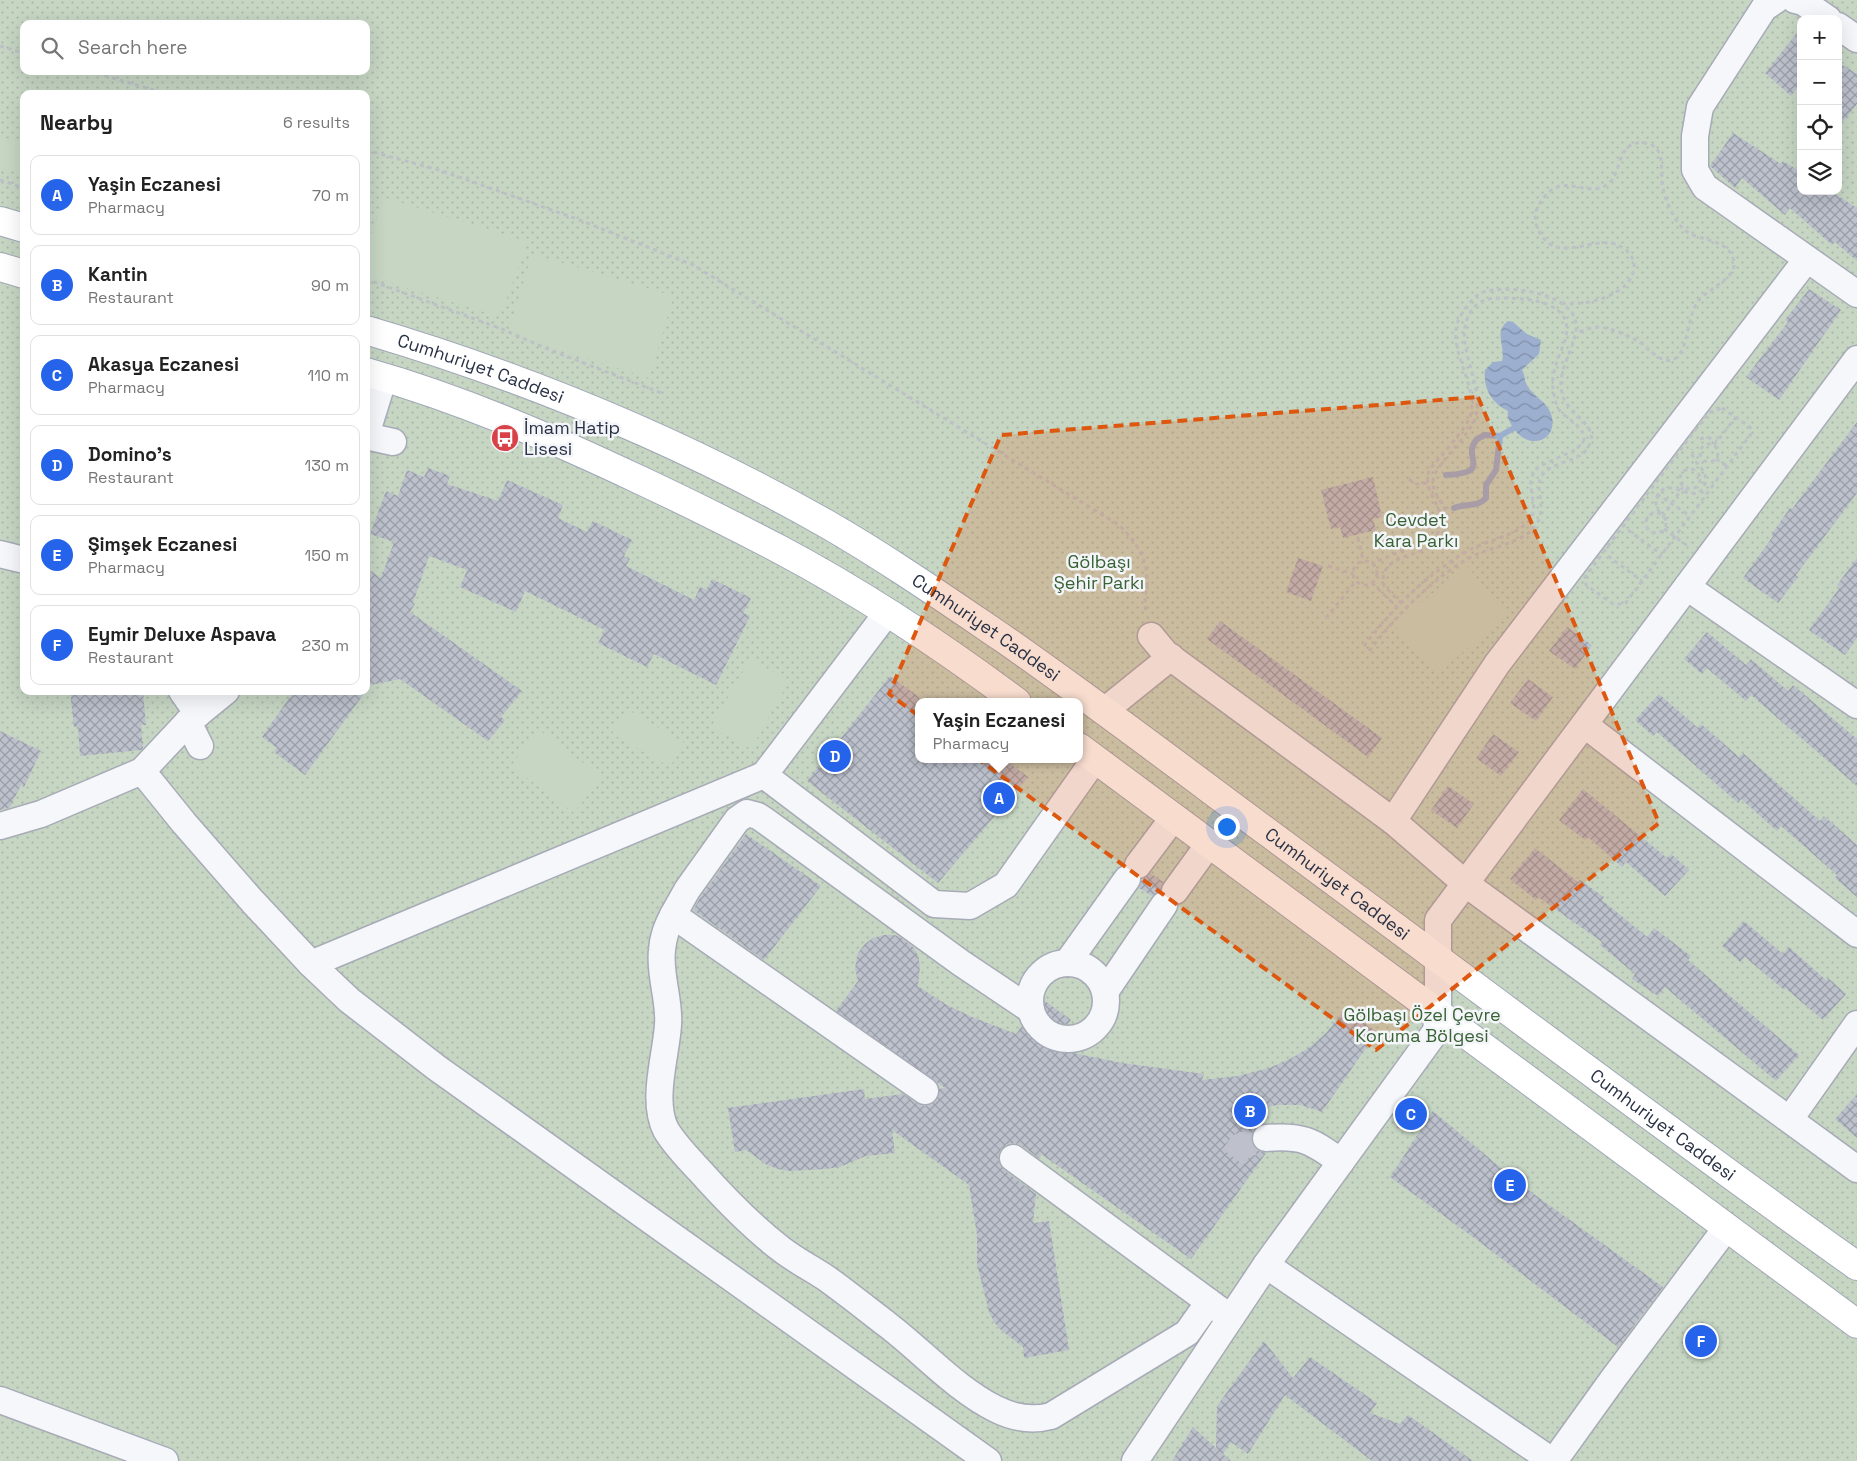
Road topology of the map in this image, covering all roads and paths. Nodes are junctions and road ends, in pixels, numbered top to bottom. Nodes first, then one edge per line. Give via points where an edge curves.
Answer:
1 (1776, 0) edge
2 (1795, 0) edge
3 (1822, 15) edge
4 (1842, 29) edge
5 (1857, 39) edge
6 (0, 46) edge
7 (20, 52) edge
8 (103, 75) edge
9 (153, 90) edge
10 (370, 151) edge
11 (0, 180) edge
12 (20, 187) edge
13 (0, 221) edge
14 (20, 227) edge
15 (1806, 259) junction
16 (0, 267) edge
17 (20, 273) edge
18 (370, 280) edge
19 (1857, 294) edge
20 (1561, 303) junction
21 (370, 331) edge
22 (1576, 334) junction
23 (1854, 369) edge
24 (375, 374) edge
25 (664, 394) dead end
26 (370, 408) edge
27 (1736, 417) junction
28 (370, 437) edge
29 (1697, 440) dead end
30 (1717, 441) junction
31 (393, 442) dead end
32 (1694, 443) dead end
33 (1714, 445) junction
34 (1716, 459) junction
35 (1702, 460) junction
36 (1699, 465) junction
37 (1728, 466) junction
38 (1696, 470) junction
39 (1409, 479) dead end
40 (1427, 483) junction
41 (1699, 485) junction
42 (1683, 487) junction
43 (1703, 488) junction
44 (1651, 489) junction
45 (1680, 491) junction
46 (1709, 492) junction
47 (1658, 494) junction
48 (1671, 504) junction
49 (1663, 516) junction
50 (1690, 516) junction
51 (1623, 526) junction
52 (1664, 529) junction
53 (1675, 537) junction
54 (1358, 538) dead end
55 (1603, 552) junction
56 (0, 554) edge
57 (1662, 555) junction
58 (20, 559) edge
59 (1363, 560) junction
60 (1373, 563) junction
61 (1328, 566) dead end
62 (1353, 574) junction
63 (1356, 581) junction
64 (1642, 581) junction
65 (1372, 583) junction
66 (1687, 588) junction
67 (1400, 602) junction
68 (1396, 606) junction
69 (887, 613) junction
70 (1326, 618) dead end
71 (1149, 629) joint
72 (1364, 646) dead end
73 (1369, 650) dead end
74 (1171, 657) junction
75 (1853, 694) edge
76 (184, 695) edge
77 (221, 695) edge
78 (1011, 698) edge
79 (1104, 711) junction
80 (193, 718) junction
81 (1585, 725) junction
82 (200, 746) dead end
83 (1087, 753) edge
84 (1081, 763) edge
85 (142, 771) junction
86 (764, 776) junction
87 (1174, 817) junction
88 (1393, 821) junction
89 (0, 826) edge
90 (1210, 844) junction
91 (1466, 884) junction
92 (673, 915) junction
93 (1857, 934) edge
94 (1437, 957) junction
95 (1067, 963) junction
96 (311, 964) junction
97 (1105, 992) junction
98 (1031, 1010) junction
99 (1438, 1013) junction
100 (1857, 1024) edge
101 (925, 1091) dead end
102 (1790, 1120) junction
103 (1266, 1138) tunnel mouth
104 (1013, 1158) dead end
105 (1341, 1162) junction
106 (1857, 1169) edge
107 (1728, 1227) junction
108 (1266, 1265) junction
109 (1857, 1266) edge
110 (1209, 1302) junction
111 (1231, 1318) junction
112 (1857, 1324) edge
113 (0, 1400) edge
114 (129, 1455) edge
115 (984, 1460) edge
116 (165, 1461) edge
117 (1135, 1461) edge
118 (1553, 1461) edge

1 - 15 street via 1764,8 1700,108 1695,136 1695,170 1705,187
2 - 3 street
4 - 5 street
6 - 7 path
8 - 9 path
10 - 71 path via 451,174 693,265 1119,525 1140,550 1146,565 1144,600
11 - 12 path
13 - 14 main road
15 - 19 street
15 - 88 street via 1497,664
16 - 17 main road
18 - 25 path
20 - 22 path via 1572,312 1577,323
20 - 22 path via 1583,303 1620,290 1630,282 1635,263 1632,256 1616,244 1605,242 1572,249 1550,245 1538,229 1536,211 1540,202 1548,193 1566,184 1592,189 1602,187 1611,181 1627,148 1634,143 1652,145 1662,160 1662,186 1666,198 1681,227 1728,248 1734,268 1695,306 1681,352 1672,360 1657,357 1637,341 1605,328 1596,327
20 - 40 path via 1548,296 1493,290 1476,296 1466,307 1458,320 1456,334 1470,398 1470,417 1430,469
21 - 79 main road, Cumhuriyet Caddesi via 528,384 672,445 750,483 827,524 960,608
22 - 73 path via 1561,373 1562,396 1567,406 1592,432 1585,451 1549,469 1539,480 1542,510 1534,528 1474,556 1429,586
23 - 66 street
24 - 26 street
24 - 69 main road via 487,412 579,452 780,549
27 - 30 path
27 - 37 path via 1750,427 1751,434
27 - 44 path via 1722,408 1708,413
28 - 31 street
29 - 30 path via 1707,437
30 - 33 path
32 - 36 path via 1692,458
33 - 34 path via 1718,453
33 - 35 path via 1707,444 1700,449
34 - 35 path via 1708,463
34 - 37 path
35 - 36 path
36 - 38 path
36 - 43 path via 1706,478
37 - 46 path
38 - 41 path via 1701,478
38 - 42 path via 1682,474
39 - 40 path via 1415,484
40 - 60 path via 1442,518 1437,533 1428,540
41 - 42 path via 1691,490
41 - 43 path
42 - 45 path
43 - 45 path via 1691,494
43 - 46 path
44 - 47 path
44 - 51 path
45 - 47 path via 1666,488
45 - 48 path
46 - 50 path
47 - 48 path
47 - 49 path via 1655,504
48 - 49 path
48 - 50 path
49 - 52 path via 1666,522
49 - 52 path via 1653,514 1645,524 1653,534
50 - 53 path
51 - 55 path
51 - 57 path
52 - 53 path
53 - 57 path
54 - 59 path
55 - 64 path
55 - 64 path via 1585,577 1586,585 1613,604 1620,605 1625,604
56 - 58 street
57 - 64 path
59 - 60 path
59 - 62 path via 1356,564
60 - 65 path via 1378,574
61 - 62 path
62 - 63 path
63 - 65 path
63 - 70 path
65 - 68 path
66 - 75 street
66 - 81 street
67 - 67 path via 1465,552 1526,524 1534,510 1531,481 1538,467 1577,449 1584,440 1583,431 1560,411 1554,395 1554,372 1566,330 1561,313 1550,305 1524,299 1494,298 1484,299 1470,313 1464,338 1477,390 1476,415 1471,428 1433,478 1434,489 1447,510 1448,520 1441,539 1393,563 1382,575 1384,586
67 - 68 path
68 - 72 path
69 - 78 main road
69 - 86 street via 846,656
71 - 74 street
74 - 79 street
74 - 88 street
76 - 80 street
77 - 80 street
79 - 94 main road, Cumhuriyet Caddesi
80 - 82 street
80 - 85 street
81 - 91 street
81 - 93 street
83 - 87 main road
84 - 86 street via 1006,885 970,906 934,904
85 - 89 street via 41,814
85 - 96 street via 253,902
86 - 96 street
87 - 90 main road
87 - 95 street
88 - 91 street
90 - 97 street
90 - 99 main road
91 - 94 street via 1438,920
91 - 102 street
92 - 98 street via 737,820 747,814 758,816
92 - 101 street
92 - 110 street via 664,932 661,952 668,1024 660,1094 666,1130 754,1227 863,1305 982,1401 1028,1419 1051,1416 1187,1333
94 - 99 street
94 - 109 main road, Cumhuriyet Caddesi
95 - 97 street via 1084,966 1091,971
95 - 98 street via 1046,970 1038,978 1030,998
96 - 115 street via 349,1000 437,1068
97 - 98 street via 1106,1006 1100,1022 1088,1033 1074,1038 1058,1037 1044,1030
99 - 105 street via 1436,1031
99 - 107 main road
100 - 102 street
102 - 106 street
103 - 105 street via 1304,1138
104 - 110 street
105 - 108 street
107 - 112 main road
107 - 118 street
108 - 111 street
108 - 118 street
110 - 111 street
111 - 117 street
113 - 114 street
114 - 116 street

